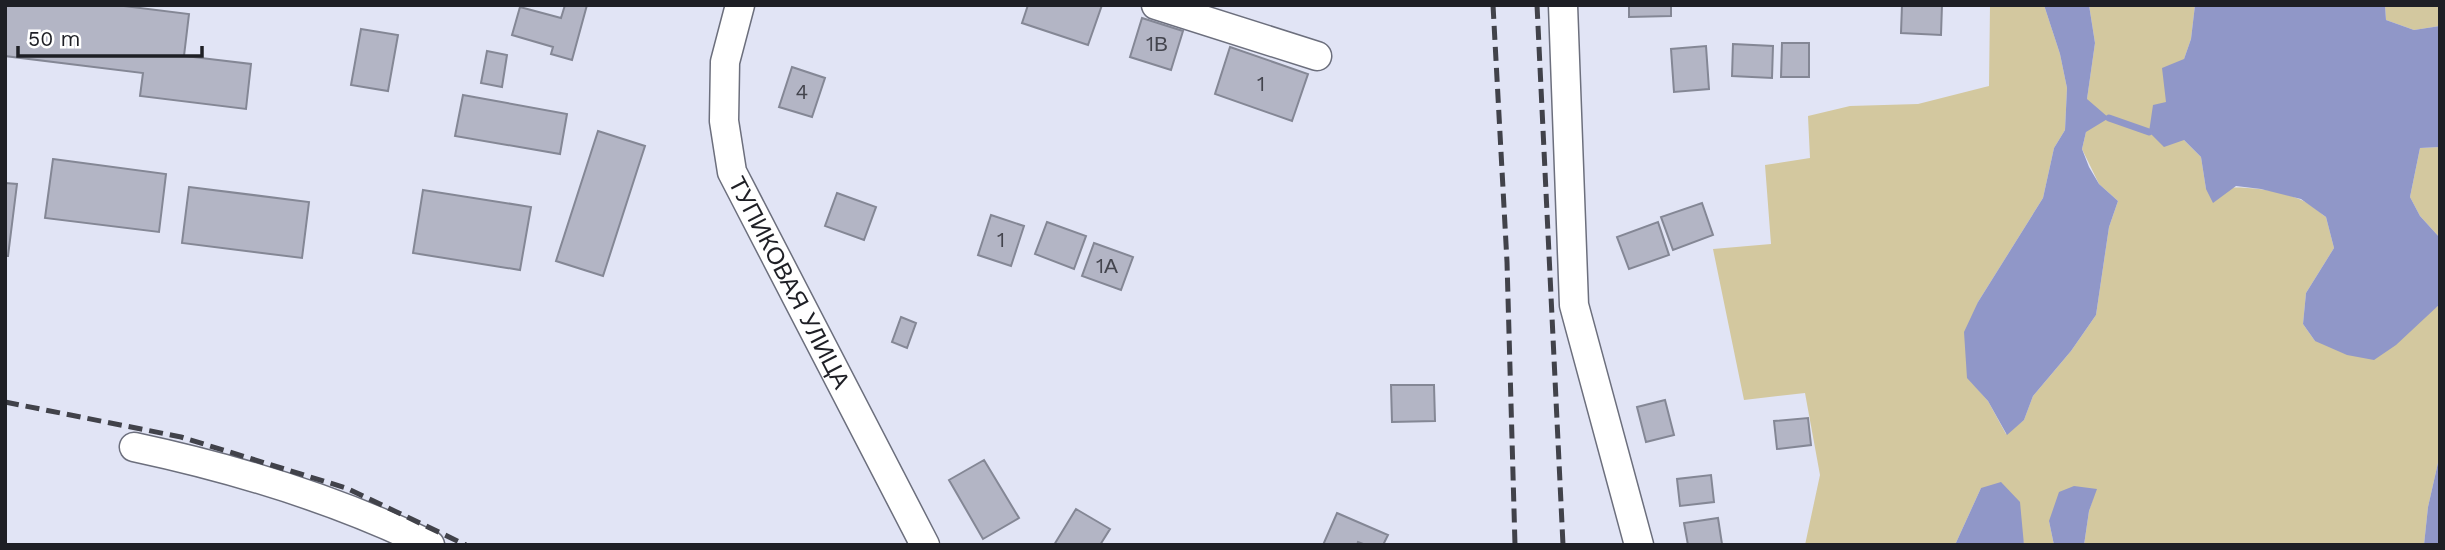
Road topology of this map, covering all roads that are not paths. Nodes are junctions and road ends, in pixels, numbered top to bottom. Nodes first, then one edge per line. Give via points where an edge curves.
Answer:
1 (740, 5) edge
2 (1156, 5) edge
3 (1563, 5) edge
4 (1317, 56) dead end
5 (134, 447) dead end
6 (430, 545) edge
7 (925, 545) edge
8 (1639, 545) edge

1 - 7 street, ТУПИКОВАЯ УЛИЦА via 725,62 724,121 732,172
2 - 4 street
3 - 8 street via 1574,304
5 - 6 street via 205,462 294,489 384,522

